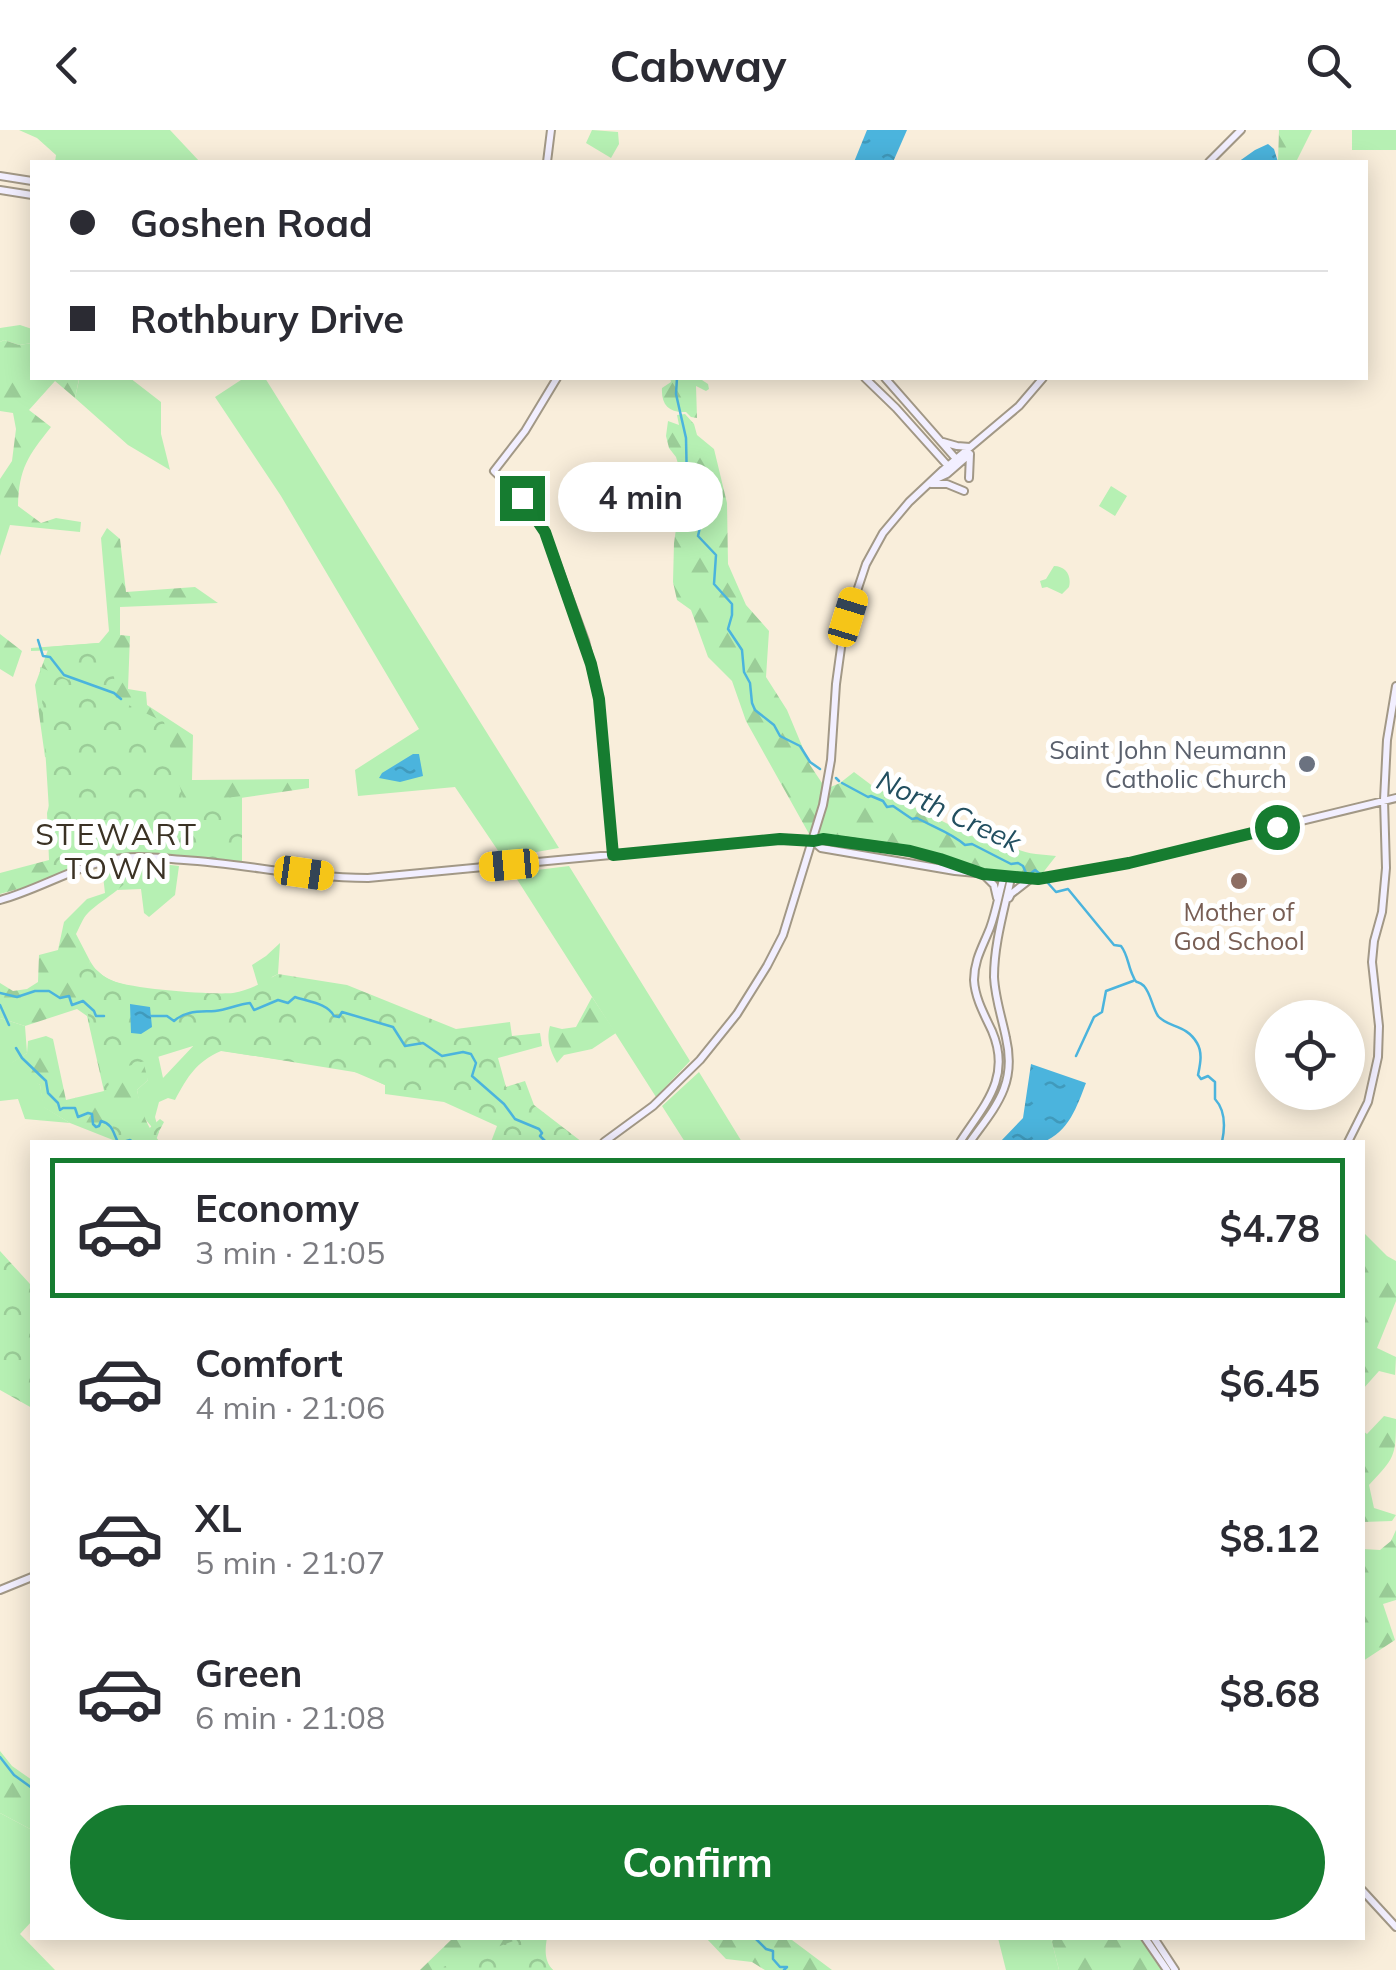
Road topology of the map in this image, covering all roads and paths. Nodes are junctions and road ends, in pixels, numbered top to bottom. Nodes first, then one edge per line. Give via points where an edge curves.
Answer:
1 (551, 130) edge
2 (1241, 130) edge
3 (547, 160) edge
4 (1211, 160) edge
5 (0, 176) edge
6 (30, 181) edge
7 (0, 190) edge
8 (30, 195) edge
9 (556, 380) edge
10 (867, 380) edge
11 (887, 380) edge
12 (1042, 380) edge
13 (942, 442) junction
14 (932, 449) junction
15 (971, 450) junction
16 (957, 460) junction
17 (948, 466) junction
18 (970, 478) dead end
19 (932, 481) junction
20 (964, 491) dead end
21 (1396, 686) edge
22 (1396, 798) edge
23 (1384, 800) junction
24 (814, 841) junction
25 (613, 855) junction
26 (980, 874) junction
27 (1008, 877) junction
28 (1032, 879) junction
29 (997, 899) junction
30 (0, 900) edge
31 (1006, 903) junction
32 (607, 1140) edge
33 (961, 1140) edge
34 (972, 1140) edge
35 (1349, 1140) edge
36 (30, 1579) edge
37 (0, 1590) edge
38 (1365, 1893) edge
39 (1396, 1927) edge
40 (1147, 1940) edge
41 (1155, 1940) edge
42 (1171, 1970) edge

1 - 3 street
2 - 4 street
5 - 6 street
7 - 8 street
9 - 25 street via 494,471 545,532 588,654 599,699
10 - 14 street
11 - 13 street
12 - 15 street
13 - 15 street
13 - 16 street
14 - 17 street
14 - 19 street
15 - 16 street
15 - 18 street
15 - 19 street
16 - 17 street
17 - 19 street
19 - 20 street
19 - 24 street via 883,533 856,590 838,664 831,760
21 - 23 street
22 - 23 street
23 - 28 street via 1129,863
23 - 35 street via 1386,868 1372,962 1378,1057 1368,1102
24 - 25 street
24 - 26 street via 910,851
24 - 32 street via 783,935 736,1014 680,1081
25 - 30 street via 368,878 129,857
26 - 27 street
26 - 29 street via 994,885
27 - 28 street
27 - 29 street
27 - 31 street
28 - 31 street
29 - 33 street via 974,979 997,1045 998,1080
31 - 34 street via 994,977 1008,1073 996,1108
36 - 37 street
38 - 39 street
40 - 42 street
41 - 42 street

